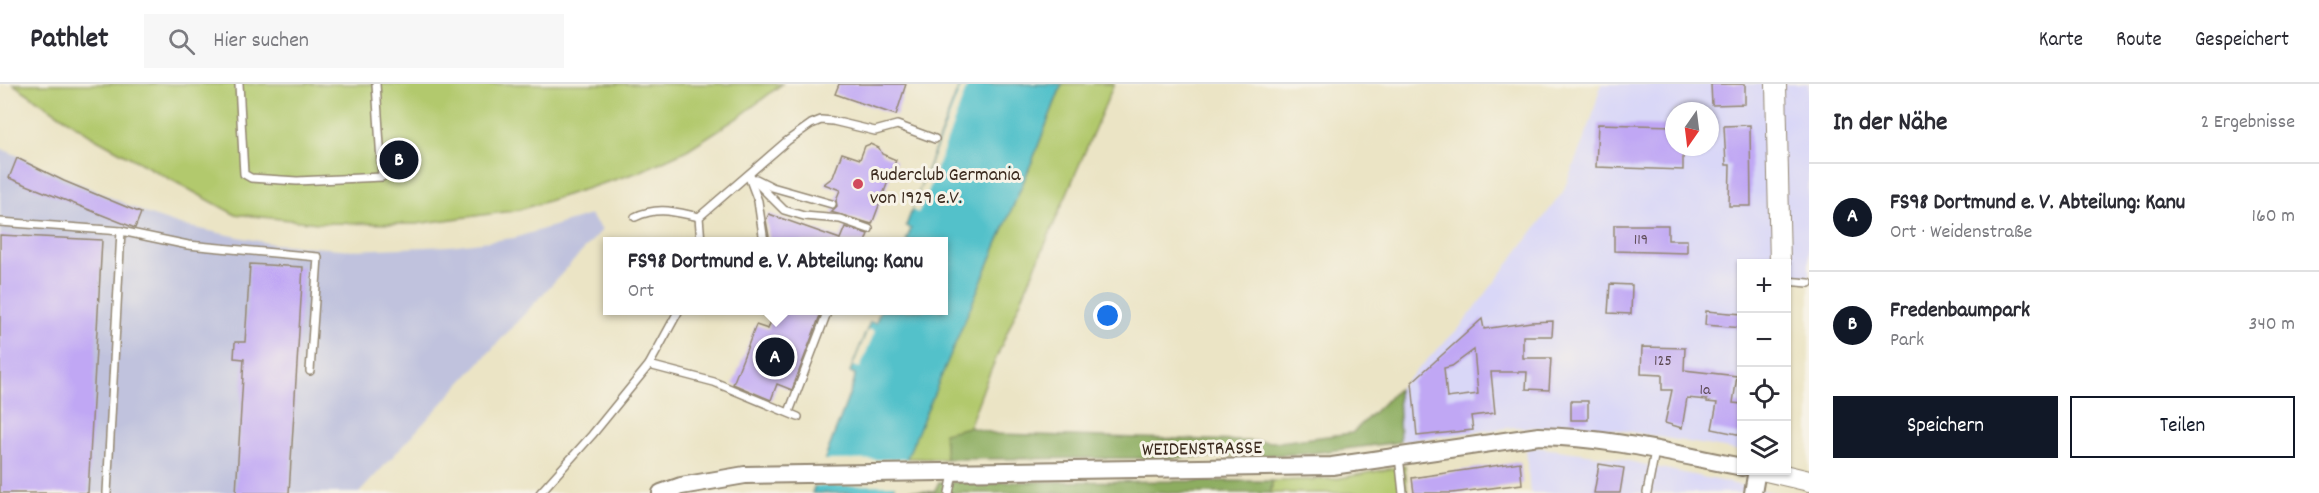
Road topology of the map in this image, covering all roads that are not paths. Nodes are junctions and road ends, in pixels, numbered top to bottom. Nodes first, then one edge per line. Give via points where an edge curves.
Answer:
1 (239, 84) edge
2 (376, 84) edge
3 (1776, 84) edge
4 (935, 139) dead end
5 (748, 175) junction
6 (832, 204) dead end
7 (635, 217) dead end
8 (699, 217) junction
9 (0, 222) edge
10 (869, 229) dead end
11 (121, 231) junction
12 (701, 237) edge
13 (763, 237) edge
14 (1780, 259) edge
15 (1791, 281) edge
16 (1809, 283) edge
17 (676, 315) edge
18 (826, 315) edge
19 (649, 365) junction
20 (310, 370) dead end
21 (789, 412) junction
22 (798, 417) dead end
23 (1656, 450) junction
24 (1398, 456) junction
25 (1737, 466) edge
26 (945, 471) junction
27 (1758, 475) edge
28 (1779, 475) edge
29 (1809, 481) edge
30 (106, 493) edge
31 (540, 493) edge
32 (661, 493) edge
33 (949, 493) edge
34 (1403, 493) edge
35 (1647, 493) edge
36 (1753, 493) edge

1 - 2 lane via 244,174 251,178 297,181 382,177
3 - 14 main road
4 - 5 lane via 897,125 875,131 822,120 786,141
5 - 6 lane via 772,187
5 - 8 lane
5 - 10 lane via 784,210 840,219
5 - 13 lane via 758,201
7 - 8 lane via 650,210 664,210
8 - 12 lane
9 - 11 lane
11 - 20 lane via 188,245 318,257
11 - 30 lane
15 - 16 lane
17 - 19 lane
18 - 21 lane
19 - 21 lane via 714,382
19 - 31 lane
21 - 22 lane
23 - 24 street, WEIDENSTRASSE via 1539,436
23 - 25 street, WEIDENSTRASSE
23 - 35 lane
24 - 26 street, WEIDENSTRASSE via 1332,466
24 - 34 lane
26 - 32 street, WEIDENSTRASSE via 745,475
26 - 33 lane
27 - 36 street
28 - 29 main road

